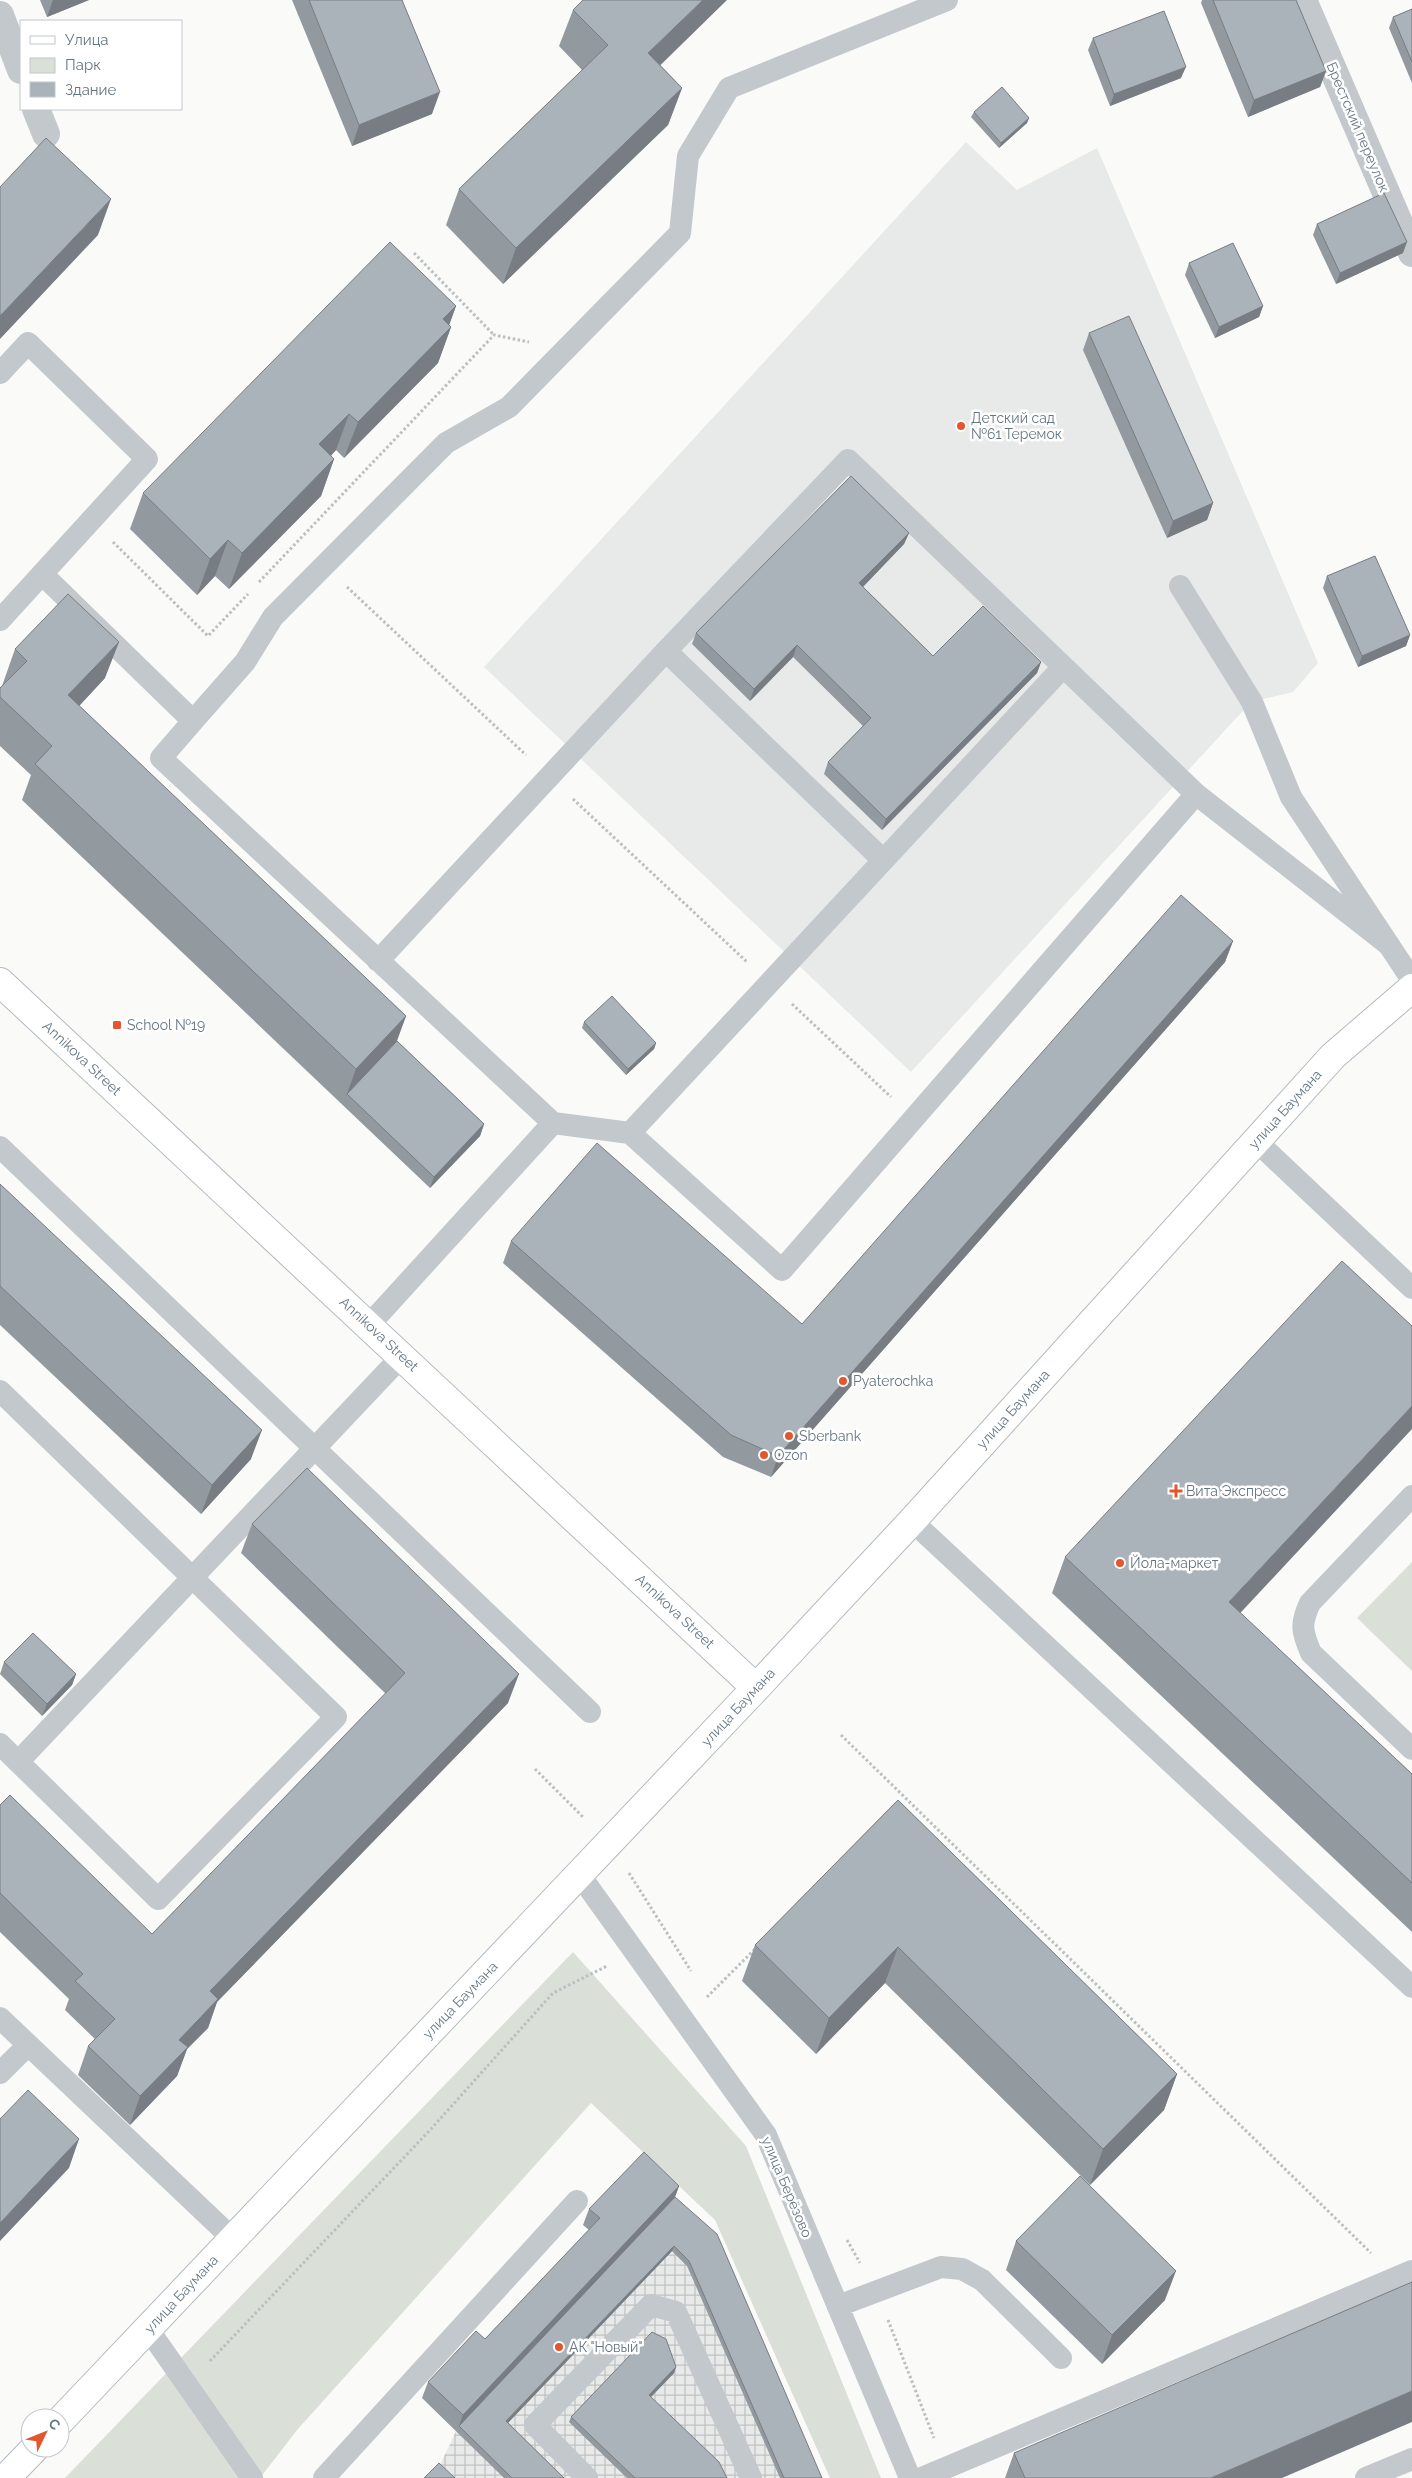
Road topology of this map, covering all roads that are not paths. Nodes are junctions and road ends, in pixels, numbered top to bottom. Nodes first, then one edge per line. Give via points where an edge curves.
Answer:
1 (947, 0) edge
2 (1303, 0) edge
3 (0, 15) edge
4 (20, 67) edge
5 (36, 110) edge
6 (46, 134) dead end
7 (1412, 253) edge
8 (0, 373) edge
9 (42, 574) junction
10 (1180, 586) dead end
11 (0, 620) edge
12 (666, 651) junction
13 (1063, 667) junction
14 (193, 721) junction
15 (1196, 794) junction
16 (883, 860) junction
17 (1389, 945) junction
18 (378, 961) junction
19 (1412, 980) edge
20 (0, 982) edge
21 (1412, 988) edge
22 (553, 1123) junction
23 (630, 1133) junction
24 (1256, 1141) junction
25 (0, 1147) edge
26 (1412, 1288) edge
27 (369, 1325) junction
28 (402, 1356) junction
29 (0, 1391) edge
30 (315, 1449) junction
31 (1412, 1496) edge
32 (912, 1521) junction
33 (192, 1578) junction
34 (756, 1688) junction
35 (590, 1712) dead end
36 (1412, 1749) edge
37 (7, 1756) edge
38 (579, 1874) junction
39 (1412, 1987) edge
40 (0, 2018) edge
41 (28, 2045) junction
42 (0, 2073) edge
43 (577, 2201) dead end
44 (233, 2240) junction
45 (1404, 2275) edge
46 (838, 2306) junction
47 (148, 2329) junction
48 (1061, 2358) dead end
49 (70, 2411) edge
50 (25, 2458) edge
51 (1412, 2459) edge
52 (6, 2478) edge
53 (252, 2478) edge
54 (324, 2478) edge
55 (587, 2478) edge
56 (751, 2478) edge
57 (910, 2478) edge
58 (922, 2478) edge
59 (1366, 2478) edge

1 - 14 lane via 730,88 688,156 680,233 509,407 446,443 273,618 244,662
2 - 7 street, Брестский переулок
3 - 4 street
5 - 6 street
8 - 9 lane via 28,343 147,459
9 - 11 lane
9 - 14 lane
10 - 17 lane via 1252,702 1291,797
12 - 13 lane via 848,460
12 - 16 lane
12 - 18 lane
13 - 15 lane
13 - 16 lane
14 - 18 lane via 161,758
15 - 17 lane
15 - 23 lane via 782,1270
16 - 23 lane
17 - 19 lane
18 - 22 lane
20 - 27 street, Annikova Street
21 - 24 street, улица Баумана via 1334,1056
22 - 23 lane
22 - 27 lane
24 - 26 lane
24 - 32 street, улица Баумана
25 - 30 lane
27 - 28 street, Annikova Street
28 - 30 lane
28 - 34 street, Annikova Street
29 - 33 lane
30 - 33 lane
30 - 35 lane
31 - 36 lane via 1310,1603 1302,1619 1311,1653
32 - 34 street, улица Баумана
32 - 39 lane
33 - 37 lane
33 - 37 lane via 336,1717 158,1899
34 - 38 street, улица Баумана
38 - 44 street, улица Баумана
38 - 46 lane, улица Берёзово via 766,2135
40 - 41 lane
41 - 42 lane
41 - 44 lane
43 - 54 lane
44 - 47 street, улица Баумана
45 - 58 lane
46 - 48 lane via 941,2267 962,2270 982,2280
46 - 57 lane, улица Берёзово
47 - 49 street, улица Баумана
47 - 53 lane
50 - 52 street
51 - 59 lane
55 - 56 lane via 535,2425 652,2305 676,2312

